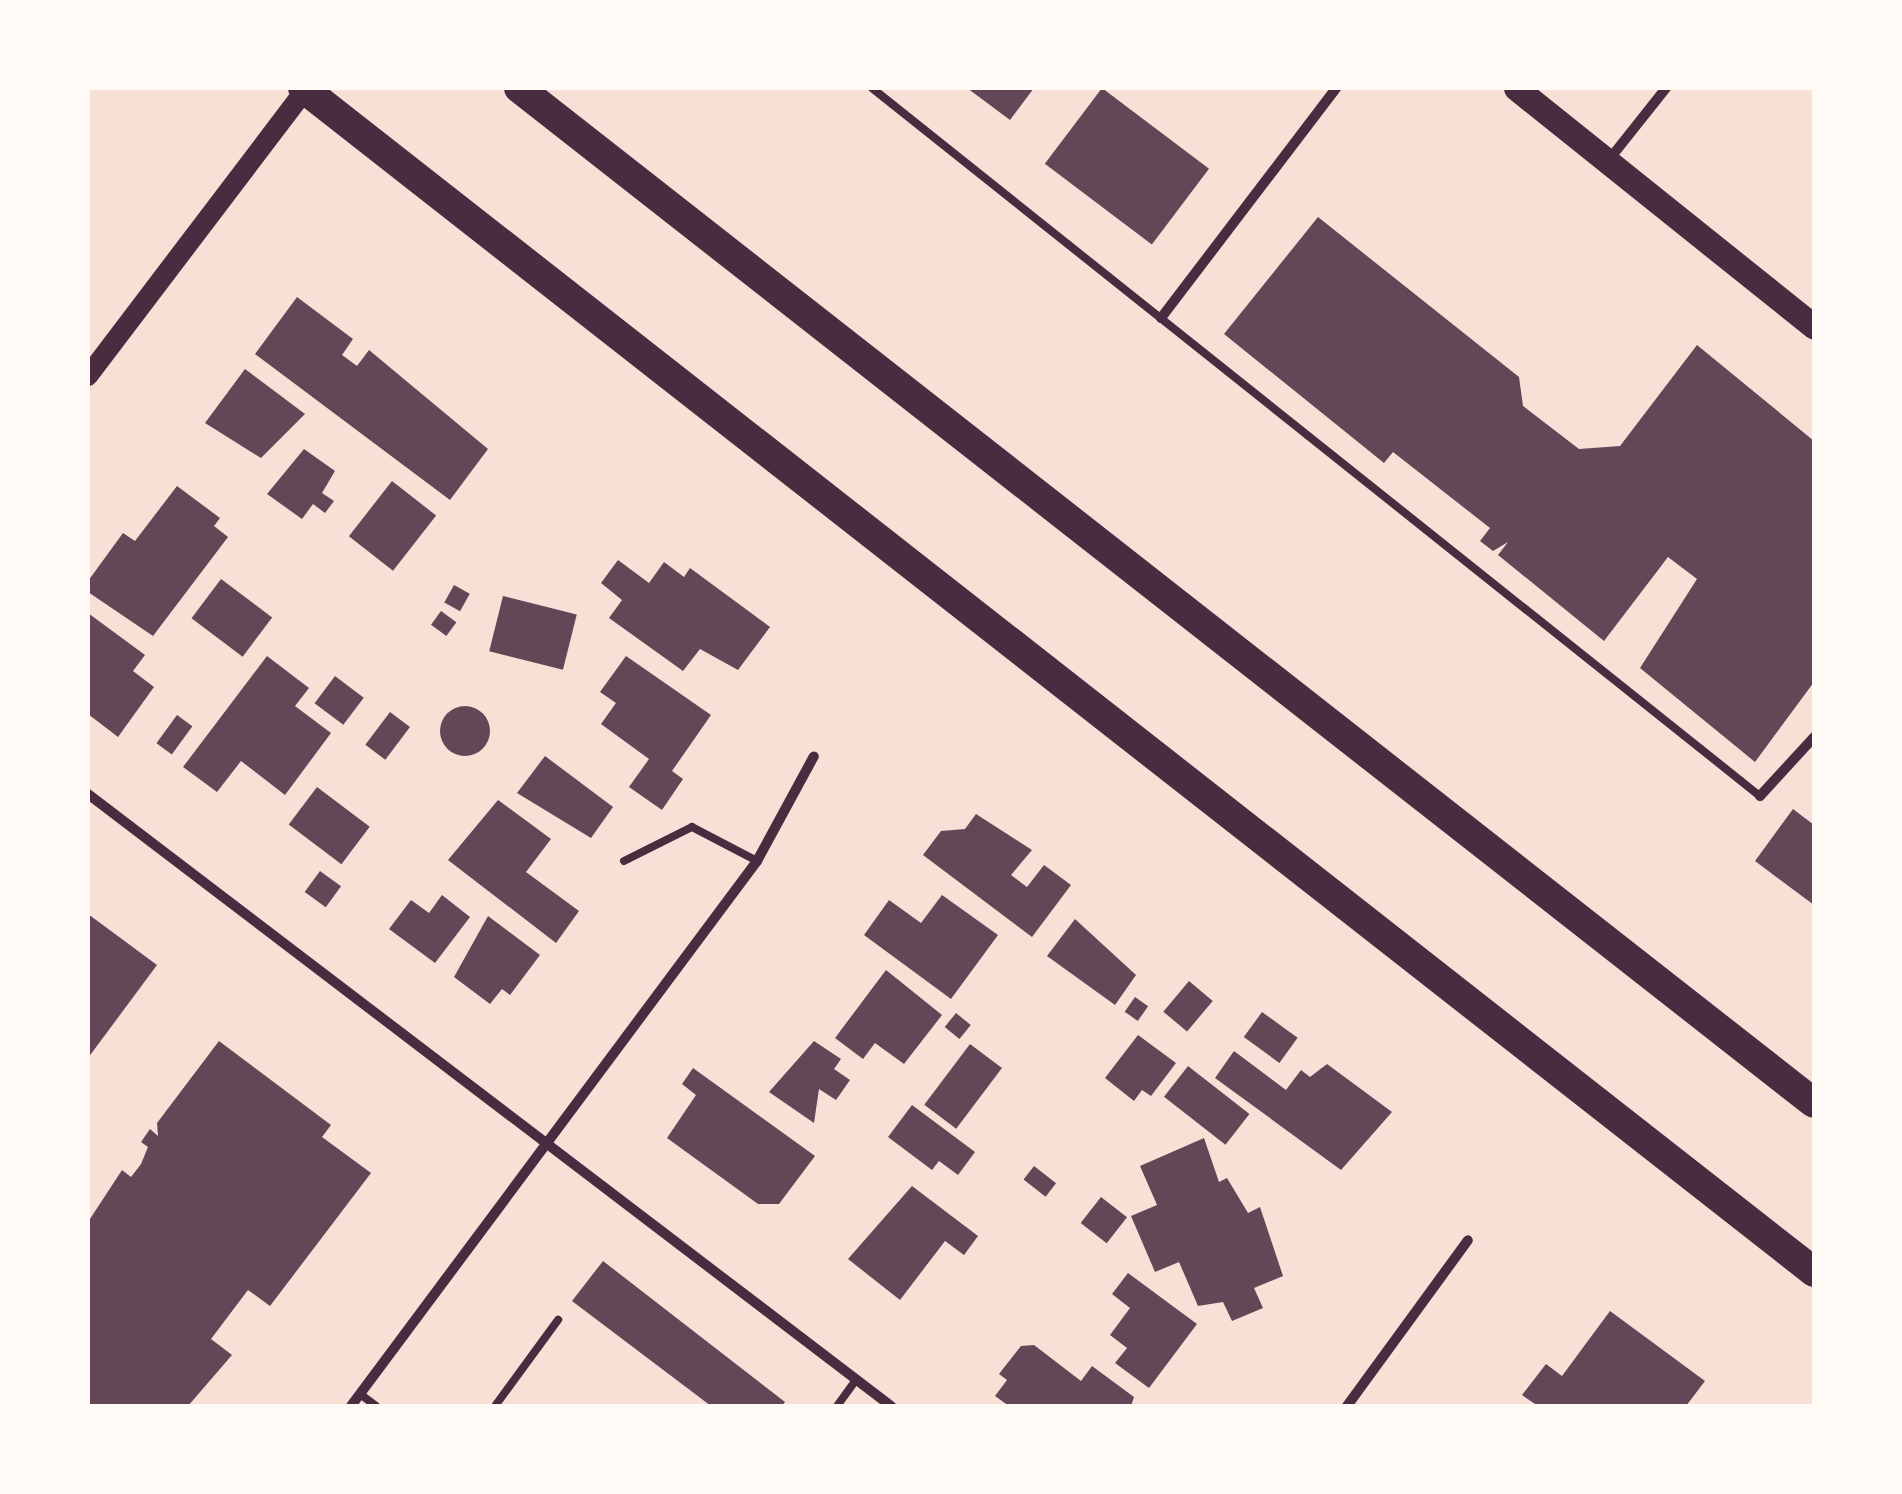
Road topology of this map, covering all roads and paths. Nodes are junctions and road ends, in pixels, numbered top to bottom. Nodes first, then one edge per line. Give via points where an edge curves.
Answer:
1 (305, 88) edge
2 (519, 88) edge
3 (872, 88) edge
4 (1336, 88) edge
5 (1516, 88) edge
6 (1666, 88) edge
7 (1607, 162) junction
8 (1161, 318) junction
9 (1814, 327) edge
10 (88, 376) edge
11 (1814, 737) edge
12 (814, 756) dead end
13 (88, 794) edge
14 (1760, 796) joint
15 (624, 861) dead end
16 (756, 861) junction
17 (1814, 1103) edge
18 (545, 1141) junction
19 (1468, 1240) dead end
20 (1814, 1272) edge
21 (558, 1320) dead end
22 (856, 1380) junction
23 (360, 1394) junction
24 (351, 1406) edge
25 (376, 1406) edge
26 (495, 1406) edge
27 (837, 1406) edge
28 (891, 1406) edge
29 (1346, 1406) edge

1 - 10 main road
1 - 20 highway
2 - 17 highway
3 - 8 lane
4 - 8 street
5 - 7 main road
6 - 7 street
7 - 9 main road
8 - 14 lane
11 - 14 street
12 - 16 street
13 - 18 street
15 - 16 lane via 692,827
16 - 18 street
18 - 22 street
18 - 23 street
19 - 29 street
21 - 26 lane
22 - 27 lane
22 - 28 street
23 - 24 street
23 - 25 lane

